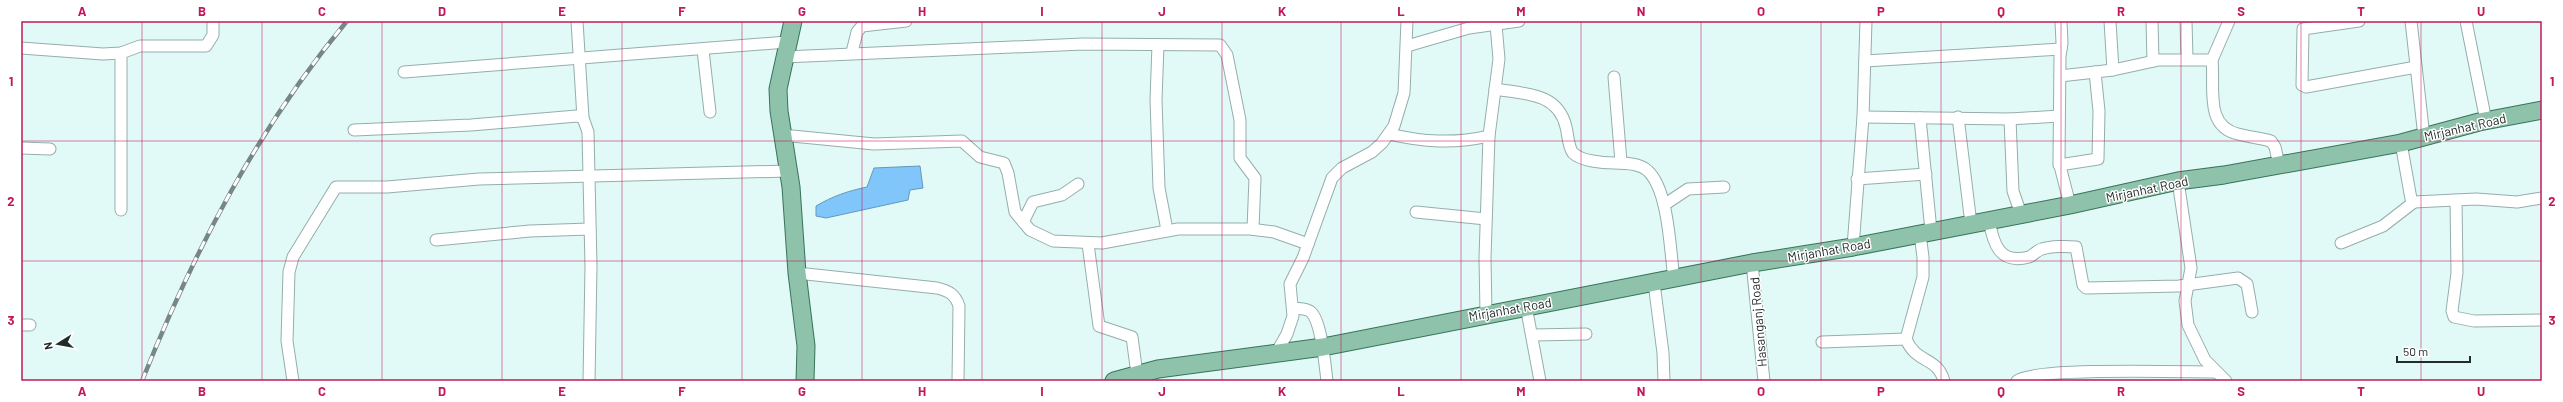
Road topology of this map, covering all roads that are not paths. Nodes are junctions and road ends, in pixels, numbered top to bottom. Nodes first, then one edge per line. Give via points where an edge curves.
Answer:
1 (213, 21) edge
2 (578, 21) edge
3 (793, 21) edge
4 (906, 21) edge
5 (1407, 21) edge
6 (1518, 21) edge
7 (1866, 21) edge
8 (2060, 21) edge
9 (2110, 21) edge
10 (2152, 21) edge
11 (2186, 21) edge
12 (2229, 21) edge
13 (2360, 21) edge
14 (2411, 21) edge
15 (2466, 21) edge
16 (1496, 25) junction
17 (1158, 44) junction
18 (1407, 46) junction
19 (21, 48) edge
20 (785, 49) junction
21 (2061, 49) junction
22 (703, 50) junction
23 (852, 52) junction
24 (121, 53) junction
25 (581, 58) junction
26 (2186, 59) junction
27 (2212, 60) junction
28 (1864, 61) junction
29 (2153, 61) junction
30 (2416, 67) junction
31 (2113, 70) junction
32 (404, 72) dead end
33 (2095, 72) junction
34 (2060, 76) junction
35 (1614, 77) dead end
36 (1495, 89) junction
37 (2542, 110) edge
38 (710, 112) dead end
39 (2059, 116) junction
40 (1863, 117) junction
41 (1958, 117) junction
42 (583, 118) junction
43 (1920, 118) junction
44 (2010, 119) junction
45 (2486, 121) junction
46 (354, 130) dead end
47 (1389, 134) junction
48 (782, 135) junction
49 (1488, 136) junction
50 (2424, 137) junction
51 (2401, 143) junction
52 (21, 148) edge
53 (50, 149) dead end
54 (1621, 162) junction
55 (2059, 165) junction
56 (2279, 165) junction
57 (788, 171) junction
58 (1926, 174) junction
59 (588, 175) junction
60 (1857, 179) junction
61 (2178, 181) junction
62 (1078, 184) dead end
63 (1724, 187) dead end
64 (2542, 198) edge
65 (2456, 200) junction
66 (2414, 202) junction
67 (1664, 205) junction
68 (2070, 205) junction
69 (121, 210) dead end
70 (1416, 212) dead end
71 (2021, 214) junction
72 (1486, 219) junction
73 (1989, 220) junction
74 (1023, 222) junction
75 (1971, 224) junction
76 (1254, 229) junction
77 (590, 230) junction
78 (1167, 230) junction
79 (1925, 232) junction
80 (436, 240) dead end
81 (2341, 243) dead end
82 (1088, 244) junction
83 (1308, 244) junction
84 (1853, 247) junction
85 (1752, 263) junction
86 (797, 273) junction
87 (1674, 279) junction
88 (1654, 283) junction
89 (2188, 285) junction
90 (1526, 306) junction
91 (1293, 308) junction
92 (2252, 312) dead end
93 (1486, 314) junction
94 (2542, 320) edge
95 (1586, 334) dead end
96 (1533, 335) junction
97 (1906, 339) junction
98 (1822, 342) dead end
99 (1323, 347) junction
100 (1275, 355) junction
101 (2215, 372) junction
102 (1137, 374) junction
103 (1159, 375) edge
104 (293, 381) edge
105 (589, 381) edge
106 (805, 381) edge
107 (958, 381) edge
108 (1114, 381) edge
109 (1327, 381) edge
110 (1540, 381) edge
111 (1664, 381) edge
112 (1764, 381) edge
113 (1944, 381) edge
114 (2016, 381) edge
115 (2226, 381) edge

1 - 24 street via 213,35 206,46 140,46
2 - 25 street
3 - 20 main road
4 - 23 street via 862,26 857,32
5 - 18 street
6 - 16 street
7 - 28 street
8 - 21 street
9 - 31 street
10 - 29 street
11 - 26 street
12 - 27 street
13 - 30 street via 2303,29 2303,87
14 - 30 street
15 - 45 street
16 - 18 street via 1469,28
16 - 36 street via 1499,59
17 - 23 street
17 - 76 street via 1220,45 1227,55 1241,131 1240,158 1255,178
17 - 78 street via 1156,100 1159,188
18 - 47 street via 1404,93
19 - 24 street
20 - 22 street
20 - 23 street
20 - 48 main road via 778,89
21 - 28 street
21 - 34 street
22 - 25 street
22 - 38 street
24 - 69 street
25 - 32 street
25 - 42 street
26 - 27 street
26 - 29 street
27 - 56 street via 2214,111 2219,124 2236,134 2271,141
28 - 40 street
29 - 31 street
30 - 50 street
31 - 33 street
33 - 34 street
33 - 55 street via 2099,111 2098,159
34 - 39 street
35 - 54 street
36 - 49 street
36 - 54 street via 1539,96 1555,104 1562,113 1572,152 1593,160
37 - 45 main road, Mirjanhat Road
39 - 44 street
39 - 55 street
40 - 43 street
40 - 60 street
41 - 43 street
41 - 44 street
41 - 75 street
42 - 46 street via 577,116 471,125
42 - 59 street via 588,132
43 - 58 street
44 - 71 street via 2013,191
45 - 50 main road, Mirjanhat Road
47 - 49 street via 1443,142
47 - 83 street via 1372,152 1342,168 1332,178
48 - 57 main road
48 - 74 street via 874,144 962,141 980,157 1001,162 1006,166 1015,212
49 - 72 street
50 - 51 main road, Mirjanhat Road
51 - 56 main road, Mirjanhat Road
51 - 66 street via 2411,200
52 - 53 street
54 - 67 street via 1648,170
55 - 68 street
56 - 61 main road, Mirjanhat Road
57 - 59 street
57 - 86 main road
58 - 60 street
58 - 79 street
59 - 77 street
59 - 104 street via 336,187 293,257 289,272 287,341
60 - 84 street
61 - 68 main road, Mirjanhat Road
61 - 89 street via 2190,262
62 - 74 street via 1062,195 1033,202
63 - 67 street via 1688,189
64 - 65 street via 2517,202
65 - 66 street
65 - 94 street via 2457,273 2452,311 2454,317 2474,321
66 - 81 street via 2383,226
67 - 87 street
68 - 71 main road, Mirjanhat Road
70 - 72 street
71 - 73 main road, Mirjanhat Road
72 - 93 street
73 - 75 main road, Mirjanhat Road
73 - 89 street via 1995,245 2002,253 2013,259 2031,256 2043,248 2076,247 2083,285 2086,288
74 - 82 street via 1038,235 1053,241
75 - 79 main road, Mirjanhat Road
76 - 78 street
76 - 83 street via 1274,232
77 - 80 street via 530,231
77 - 105 street
78 - 82 street via 1141,237
79 - 84 main road, Mirjanhat Road
79 - 97 street via 1923,278
82 - 102 street via 1100,326 1132,337
83 - 91 street via 1290,284
84 - 85 main road, Mirjanhat Road
85 - 87 main road, Mirjanhat Road
85 - 112 street, Hasanganj Road
86 - 106 main road via 806,346
86 - 107 street via 948,291 956,297 959,306
87 - 88 main road, Mirjanhat Road
88 - 90 main road, Mirjanhat Road
88 - 111 street via 1664,353
89 - 92 street via 2233,277 2244,280
89 - 101 street via 2185,301 2188,325 2200,353
90 - 93 main road, Mirjanhat Road
90 - 96 street
91 - 99 street via 1306,309 1313,314
91 - 100 street via 1289,328
93 - 99 main road, Mirjanhat Road
95 - 96 street
96 - 110 street
97 - 98 street
97 - 113 street via 1912,352 1938,368
99 - 100 main road, Mirjanhat Road
99 - 109 street
100 - 103 main road, Mirjanhat Road
101 - 114 street via 2065,372 2025,377
101 - 115 street
102 - 103 main road, Mirjanhat Road
102 - 108 main road, Mirjanhat Road

